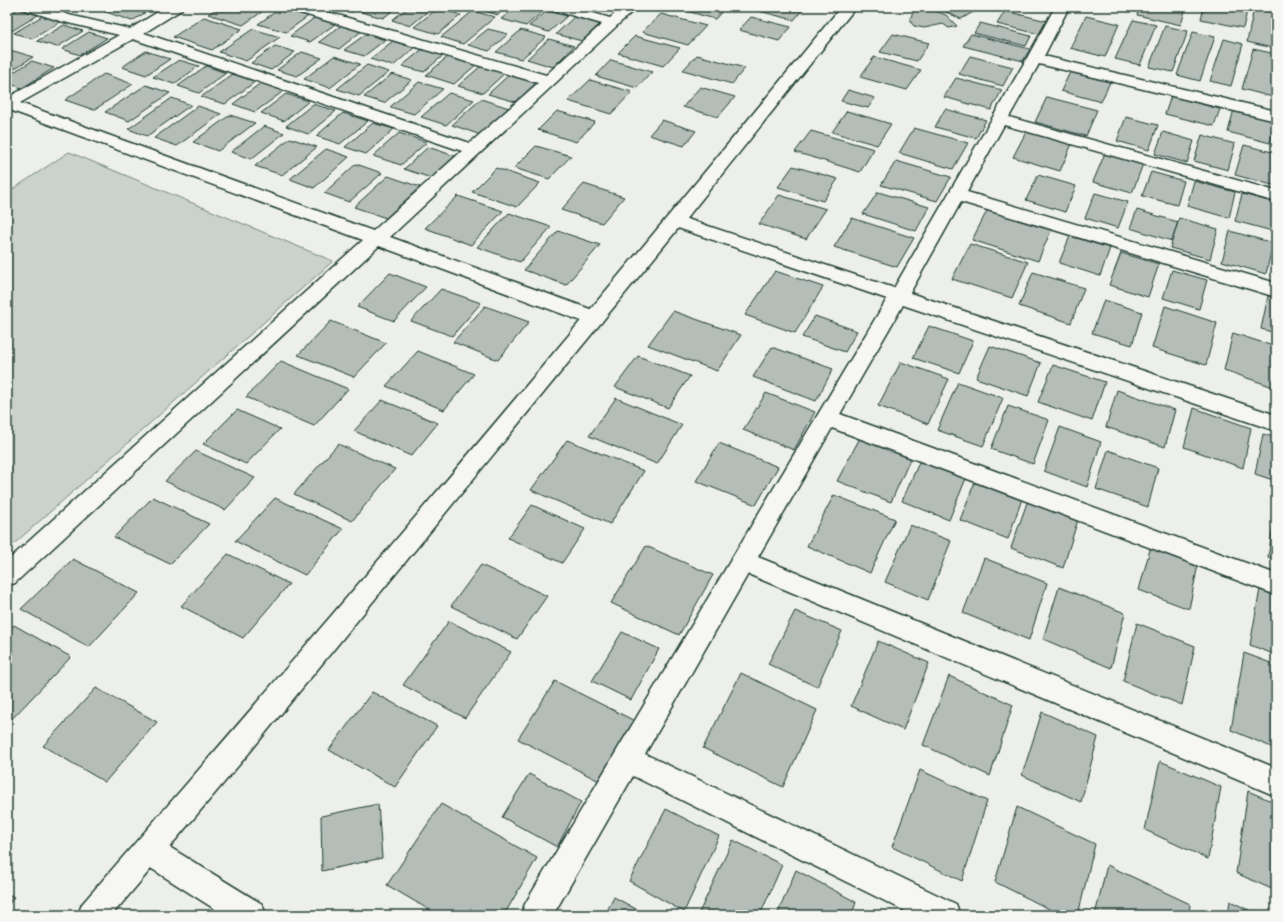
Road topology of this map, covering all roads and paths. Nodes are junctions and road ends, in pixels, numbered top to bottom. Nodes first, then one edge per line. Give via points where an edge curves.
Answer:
1 (31, 7) edge
2 (86, 7) edge
3 (176, 7) edge
4 (295, 7) edge
5 (558, 7) edge
6 (630, 7) edge
7 (850, 7) edge
8 (1062, 7) edge
9 (64, 18) junction
10 (613, 23) junction
11 (132, 34) junction
12 (1035, 58) junction
13 (549, 81) junction
14 (7, 104) edge
15 (1276, 116) edge
16 (1000, 119) junction
17 (474, 150) junction
18 (956, 195) junction
19 (1276, 197) edge
20 (676, 221) junction
21 (377, 238) junction
22 (1276, 290) edge
23 (898, 297) junction
24 (594, 318) junction
25 (827, 418) junction
26 (1276, 423) edge
27 (743, 561) junction
28 (7, 576) edge
29 (1276, 585) edge
30 (628, 758) junction
31 (1276, 782) edge
32 (148, 850) junction
33 (93, 915) edge
34 (251, 915) edge
35 (536, 915) edge
36 (945, 915) edge

1 - 9 street
2 - 9 street
3 - 11 street
4 - 13 street
5 - 10 street
6 - 10 street
7 - 20 street
8 - 12 street
9 - 11 street
10 - 13 street
11 - 14 street
11 - 17 street
12 - 15 street
12 - 16 street
13 - 17 street
14 - 21 street
16 - 18 street
16 - 19 street
17 - 21 street
18 - 22 street
18 - 23 street
20 - 23 street
20 - 24 street
21 - 24 street
21 - 28 street
23 - 25 street
23 - 26 street
24 - 32 street via 245,738
25 - 27 street
25 - 29 street
27 - 30 street
27 - 31 street
30 - 35 street
30 - 36 street
32 - 33 street
32 - 34 street

